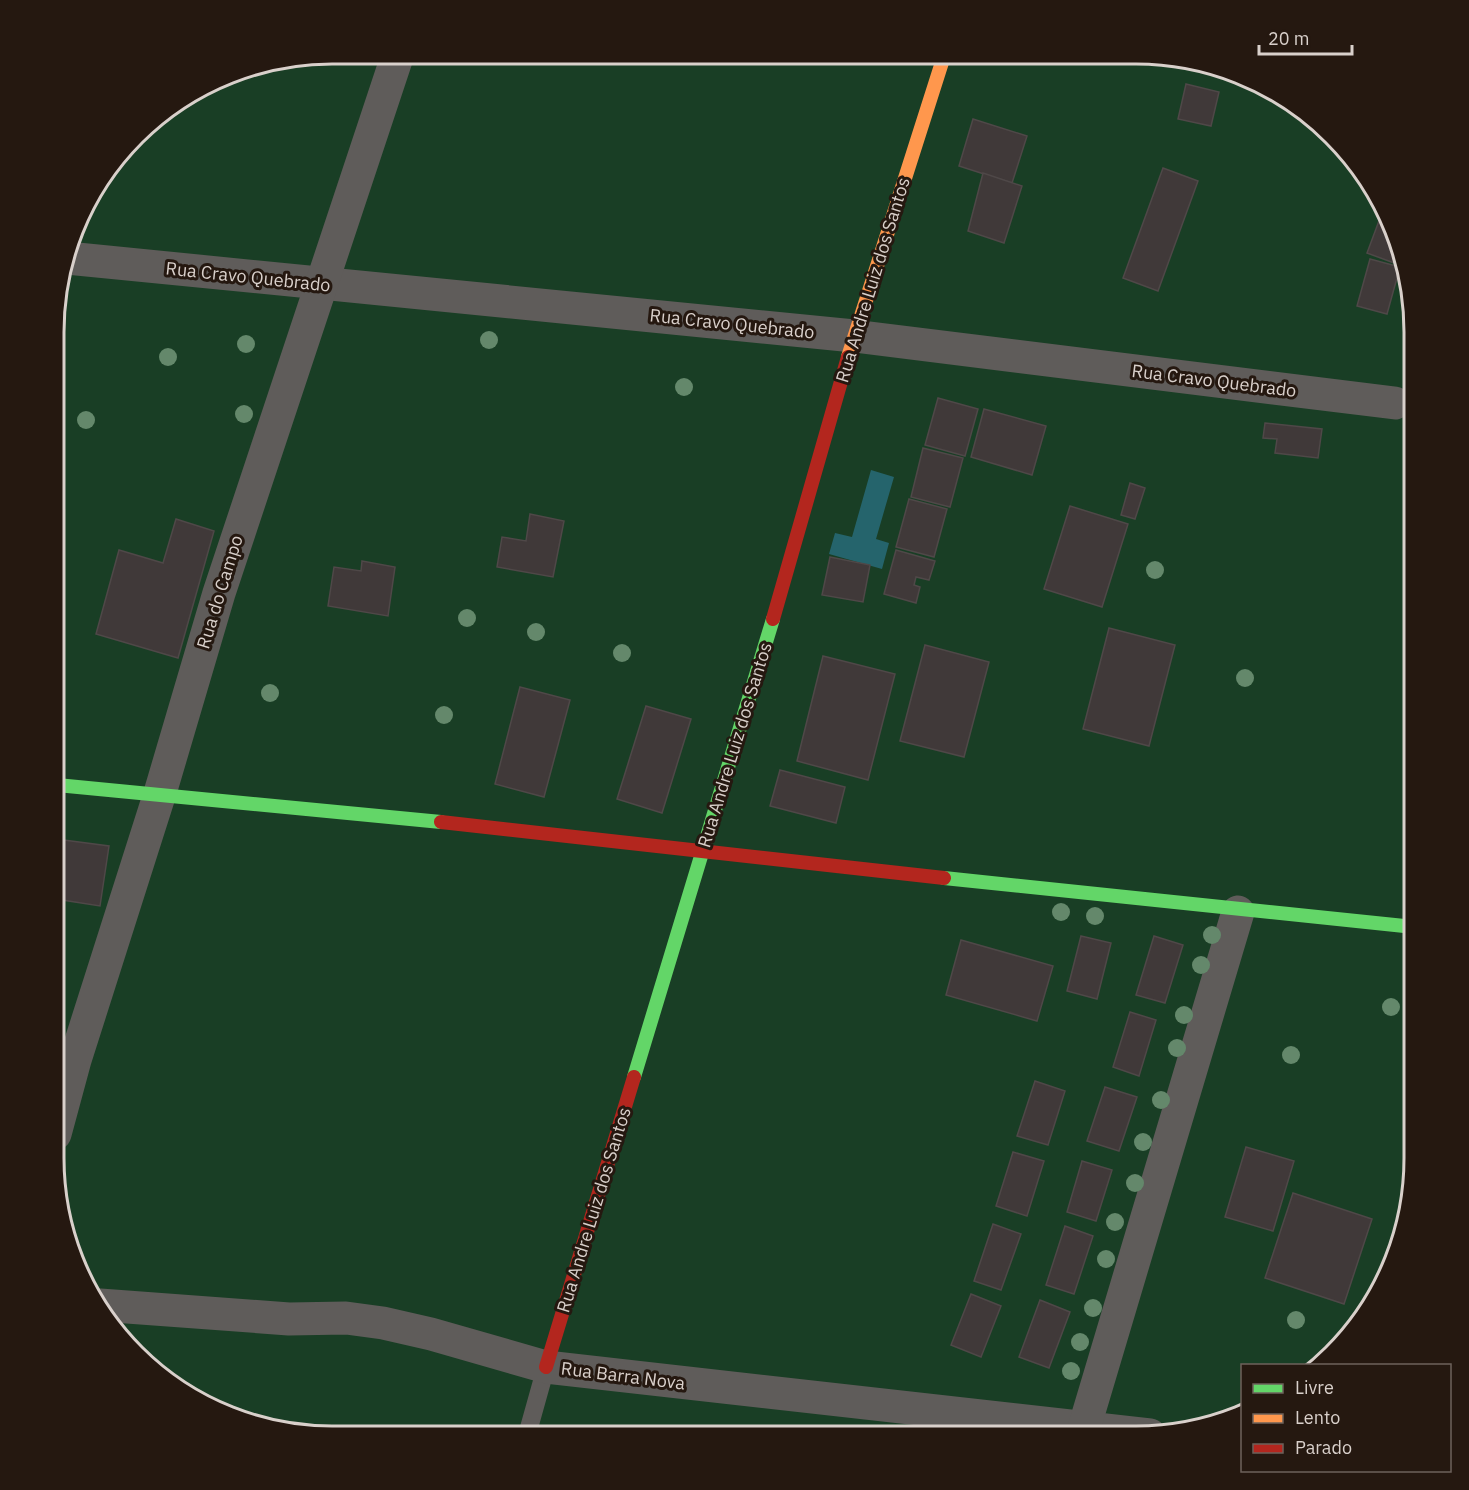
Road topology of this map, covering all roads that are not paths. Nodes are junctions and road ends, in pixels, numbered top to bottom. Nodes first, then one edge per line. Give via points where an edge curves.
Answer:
1 (395, 64) edge
2 (941, 64) edge
3 (75, 259) edge
4 (322, 284) junction
5 (854, 336) junction
6 (1395, 403) dead end
7 (64, 786) edge
8 (160, 793) junction
9 (703, 850) junction
10 (1238, 912) junction
11 (1405, 926) edge
12 (64, 1101) edge
13 (110, 1306) edge
14 (546, 1367) junction
15 (530, 1426) edge
16 (1033, 1426) edge
17 (1085, 1426) edge

1 - 4 street, Rua do Campo
2 - 5 street, Rua Andre Luiz dos Santos
3 - 4 street, Rua Cravo Quebrado
4 - 5 street, Rua Cravo Quebrado
4 - 8 street, Rua do Campo via 219,593
5 - 6 street, Rua Cravo Quebrado
5 - 9 street, Rua Andre Luiz dos Santos
7 - 8 street
8 - 9 street
8 - 12 street, Rua do Campo
9 - 10 street
9 - 14 street, Rua Andre Luiz dos Santos
10 - 11 street
10 - 17 street
13 - 14 street, Rua Barra Nova via 383,1323
14 - 15 lane, Rua Andre Luiz dos Santos
14 - 16 street, Rua Barra Nova

